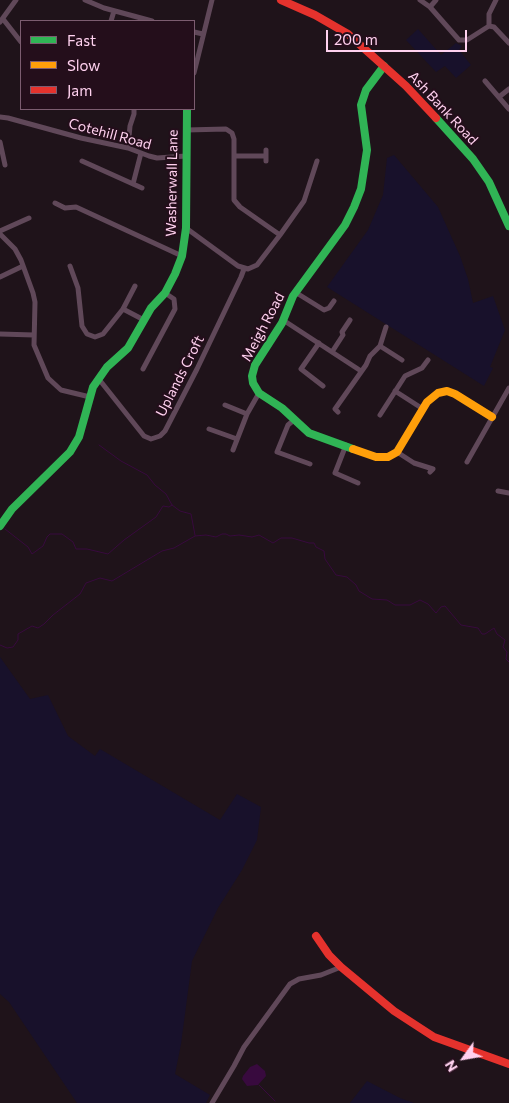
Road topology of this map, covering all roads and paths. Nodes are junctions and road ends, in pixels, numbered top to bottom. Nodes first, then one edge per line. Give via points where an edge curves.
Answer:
1 (16, 0) edge
2 (86, 0) edge
3 (212, 0) edge
4 (281, 0) edge
5 (420, 0) edge
6 (436, 0) edge
7 (497, 1) edge
8 (430, 8) junction
9 (114, 11) junction
10 (1, 20) edge
11 (111, 20) edge
12 (148, 20) edge
13 (490, 26) junction
14 (195, 32) edge
15 (20, 33) edge
16 (203, 34) junction
17 (16, 36) junction
18 (20, 41) edge
19 (509, 42) edge
20 (384, 66) junction
21 (195, 69) edge
22 (486, 81) dead end
23 (509, 89) edge
24 (499, 97) junction
25 (509, 109) edge
26 (134, 110) edge
27 (187, 110) edge
28 (0, 117) edge
29 (186, 130) junction
30 (0, 142) edge
31 (128, 148) junction
32 (141, 153) junction
33 (186, 156) junction
34 (234, 156) junction
35 (266, 156) dead end
36 (82, 161) dead end
37 (317, 161) dead end
38 (5, 166) dead end
39 (133, 184) junction
40 (142, 188) dead end
41 (55, 203) dead end
42 (29, 218) dead end
43 (509, 226) edge
44 (186, 228) junction
45 (0, 232) edge
46 (280, 235) junction
47 (182, 256) junction
48 (23, 266) junction
49 (70, 266) dead end
50 (244, 269) junction
51 (0, 277) edge
52 (135, 286) dead end
53 (295, 292) junction
54 (164, 293) junction
55 (334, 301) dead end
56 (123, 309) junction
57 (144, 320) junction
58 (283, 320) junction
59 (350, 320) dead end
60 (386, 327) dead end
61 (0, 334) edge
62 (34, 335) junction
63 (319, 343) junction
64 (380, 346) junction
65 (332, 352) junction
66 (402, 360) dead end
67 (428, 360) dead end
68 (143, 369) dead end
69 (361, 371) junction
70 (98, 378) junction
71 (323, 386) dead end
72 (509, 388) edge
73 (395, 391) junction
74 (259, 393) junction
75 (90, 397) junction
76 (225, 405) dead end
77 (423, 409) junction
78 (338, 412) dead end
79 (247, 414) junction
80 (380, 415) dead end
81 (492, 417) junction
82 (294, 420) junction
83 (209, 429) dead end
84 (237, 440) junction
85 (346, 445) junction
86 (233, 450) dead end
87 (397, 452) junction
88 (467, 462) dead end
89 (310, 464) dead end
90 (430, 472) dead end
91 (358, 483) dead end
92 (498, 491) dead end
93 (509, 493) edge
94 (1, 523) edge
95 (316, 936) dead end
96 (341, 967) junction
97 (509, 1064) edge
98 (212, 1103) edge

1 - 10 street
2 - 9 street
3 - 16 street
4 - 20 main road, Ash Bank Road via 335,26
5 - 8 street
6 - 8 street
7 - 13 street via 489,14
8 - 13 street via 461,41
9 - 11 street
9 - 12 street
10 - 17 street
13 - 19 street
14 - 16 street
15 - 17 street
16 - 21 street
17 - 18 street
20 - 43 main road, Ash Bank Road via 473,159 489,182
20 - 53 main road, Meigh Road via 366,90 361,105 367,150 358,198 345,225
22 - 24 street
23 - 24 street
24 - 25 street
26 - 31 street
27 - 29 main road, Washerwall Lane
28 - 31 street, Cotehill Road
29 - 33 main road, Washerwall Lane
29 - 34 street via 228,130 234,137
30 - 38 street
31 - 32 street, Cotehill Road
32 - 33 street, Cotehill Road via 157,158
32 - 39 street
33 - 44 main road, Washerwall Lane
34 - 35 street
34 - 46 street via 233,194 236,202
36 - 39 street
37 - 46 street via 304,201
39 - 40 street
41 - 47 street via 65,208 76,207
42 - 45 street
44 - 47 main road, Washerwall Lane
44 - 50 street
45 - 48 street via 15,249
46 - 50 street via 257,265
47 - 54 main road, Washerwall Lane
48 - 51 street
48 - 62 street via 35,302
49 - 56 street via 78,288 82,326 87,334 95,337 103,334
50 - 70 street, Uplands Croft via 197,369 160,436 150,439 142,434
52 - 56 street
53 - 55 street via 324,310
53 - 58 main road, Meigh Road
54 - 57 main road, Washerwall Lane
54 - 68 street via 174,299 175,309
56 - 57 street
57 - 70 main road, Washerwall Lane via 128,348
58 - 63 street
58 - 74 main road, Meigh Road via 254,369 253,383
59 - 65 street
60 - 64 street
61 - 62 street
62 - 75 street via 37,354 50,382 65,391
63 - 65 street
63 - 71 street via 301,369
64 - 66 street
64 - 69 street
65 - 69 street
67 - 73 street via 422,368 406,376
69 - 78 street via 335,409
70 - 75 main road, Washerwall Lane
72 - 81 street
73 - 77 street
73 - 80 street
74 - 79 street
74 - 82 main road
75 - 94 main road, Washerwall Lane via 79,437 70,452
76 - 79 street
77 - 81 main road via 432,396 447,391
77 - 87 main road
79 - 84 street
81 - 88 street
82 - 85 main road via 309,433
82 - 89 street via 288,425 277,452
83 - 84 street
84 - 86 street
85 - 87 main road via 376,457 388,457
85 - 91 street via 335,474
87 - 90 street via 414,463 433,469
92 - 93 street
95 - 96 main road
96 - 97 main road via 394,1011 434,1037
96 - 98 street via 290,984 244,1047

